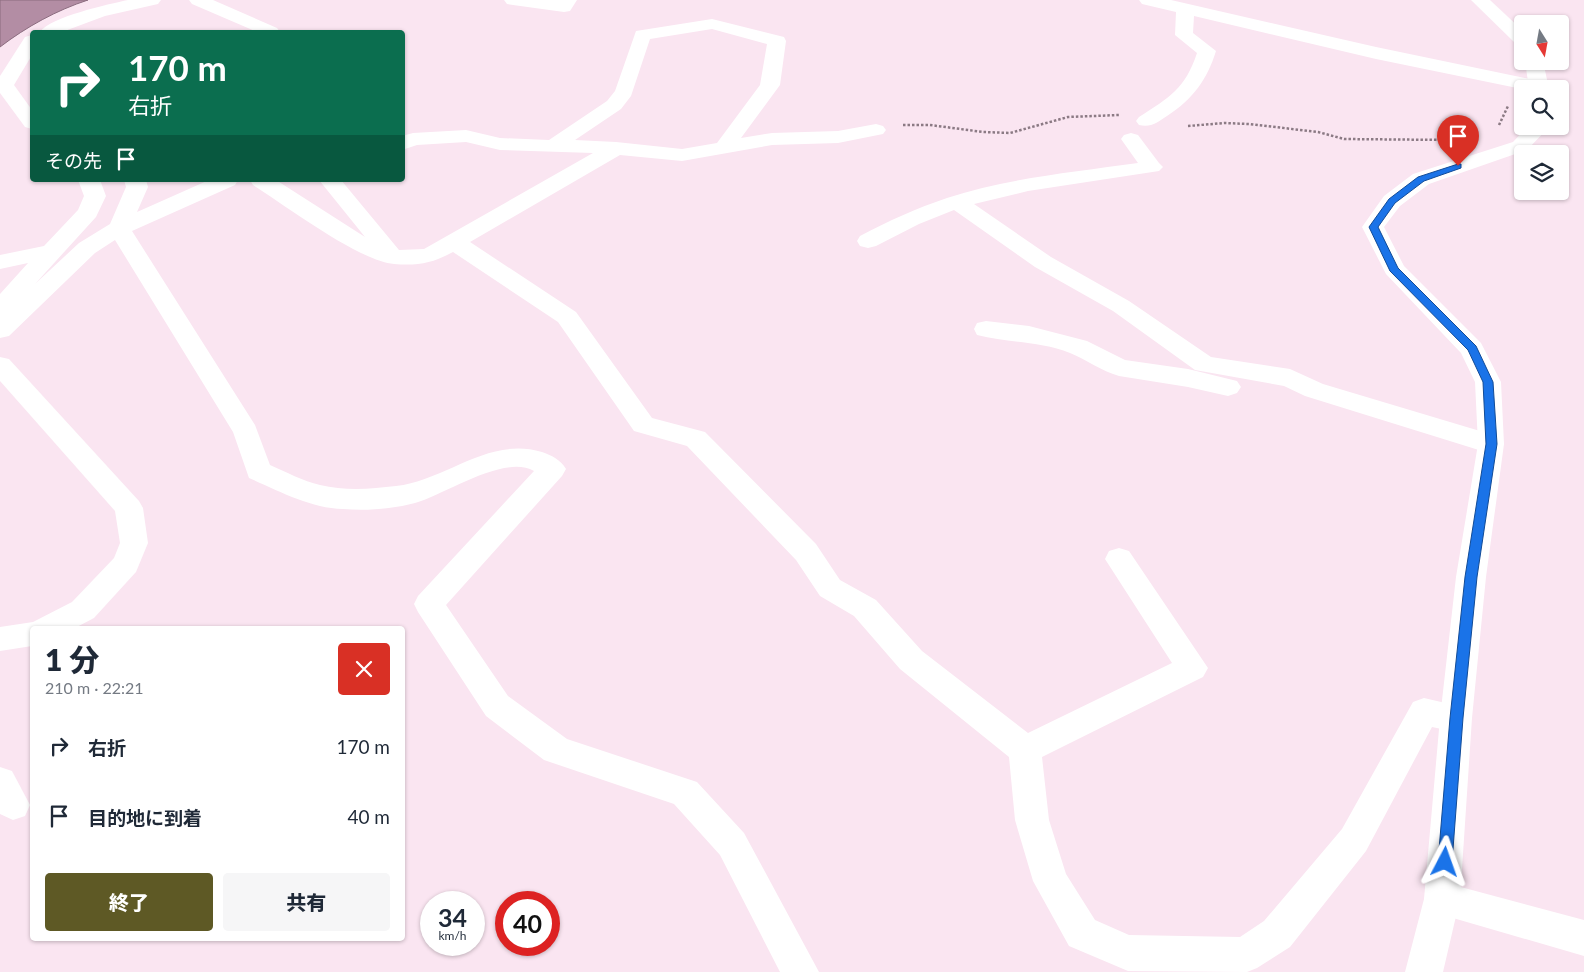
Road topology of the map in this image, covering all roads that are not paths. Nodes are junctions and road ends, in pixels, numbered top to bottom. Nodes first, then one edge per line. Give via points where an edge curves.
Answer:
1 (152, 0) edge
2 (198, 0) edge
3 (513, 0) edge
4 (568, 0) edge
5 (1148, 0) edge
6 (1480, 0) edge
7 (1186, 8) junction
8 (53, 30) edge
9 (266, 30) edge
10 (1514, 32) edge
11 (30, 44) edge
12 (1514, 82) edge
13 (2, 85) edge
14 (30, 120) edge
15 (1146, 121) road end
16 (876, 130) road end
17 (1531, 135) edge
18 (1131, 139) dead end
19 (405, 143) edge
20 (555, 145) junction
21 (725, 146) junction
22 (616, 148) junction
23 (90, 182) edge
24 (135, 182) edge
25 (222, 182) edge
26 (264, 182) edge
27 (332, 182) edge
28 (957, 202) junction
29 (119, 228) junction
30 (868, 241) dead end
31 (454, 242) junction
32 (50, 252) junction
33 (393, 257) junction
34 (0, 262) edge
35 (0, 308) edge
36 (986, 329) dead end
37 (0, 330) edge
38 (0, 365) edge
39 (1314, 390) junction
40 (1491, 444) junction
41 (1119, 559) dead end
42 (51, 626) edge
43 (30, 634) edge
44 (0, 639) edge
45 (1456, 718) junction
46 (1025, 750) junction
47 (1442, 899) junction
48 (1584, 938) edge
49 (800, 972) edge
50 (1424, 972) edge

1 - 8 street via 98,13
2 - 9 street
3 - 4 street via 564,7
5 - 7 street
6 - 10 street
7 - 12 street via 1376,54
7 - 15 street via 1184,35 1207,51 1202,70 1185,95
11 - 13 street
13 - 14 street
16 - 21 street via 838,137 772,139
17 - 40 street via 1520,146 1421,179 1392,201 1373,227 1394,269 1472,349 1488,382
18 - 28 street via 1152,168 1006,189
19 - 20 street via 414,139 466,136 500,144
20 - 21 street via 614,105 624,92 642,35 712,24 777,41 770,85
20 - 22 street
21 - 22 street via 682,155
22 - 31 street
23 - 32 street via 95,196 88,212
24 - 29 street
25 - 29 street
26 - 33 street via 355,241
27 - 33 street
28 - 30 street via 910,219
28 - 39 street via 1043,262 1121,306 1204,364 1290,378
29 - 37 street via 88,248
29 - 49 street via 246,432 259,471 314,495 355,500 416,492 494,460 519,456 543,461 552,469 429,604 497,706 556,750 685,793 732,844
31 - 33 street via 428,256
31 - 46 street via 567,317 643,425 696,439 806,552 830,588 865,608 911,660
32 - 34 street
32 - 35 street
36 - 39 street via 1029,334 1078,347 1119,368 1233,388
38 - 42 street via 129,508 134,543 126,564 83,610
39 - 40 street
40 - 45 street via 1471,577
41 - 46 street via 1192,668
43 - 44 street
45 - 46 street via 1424,712 1354,840 1277,934 1244,955 1128,953 1082,934 1050,881 1032,820
45 - 47 street
47 - 48 street
47 - 50 street

